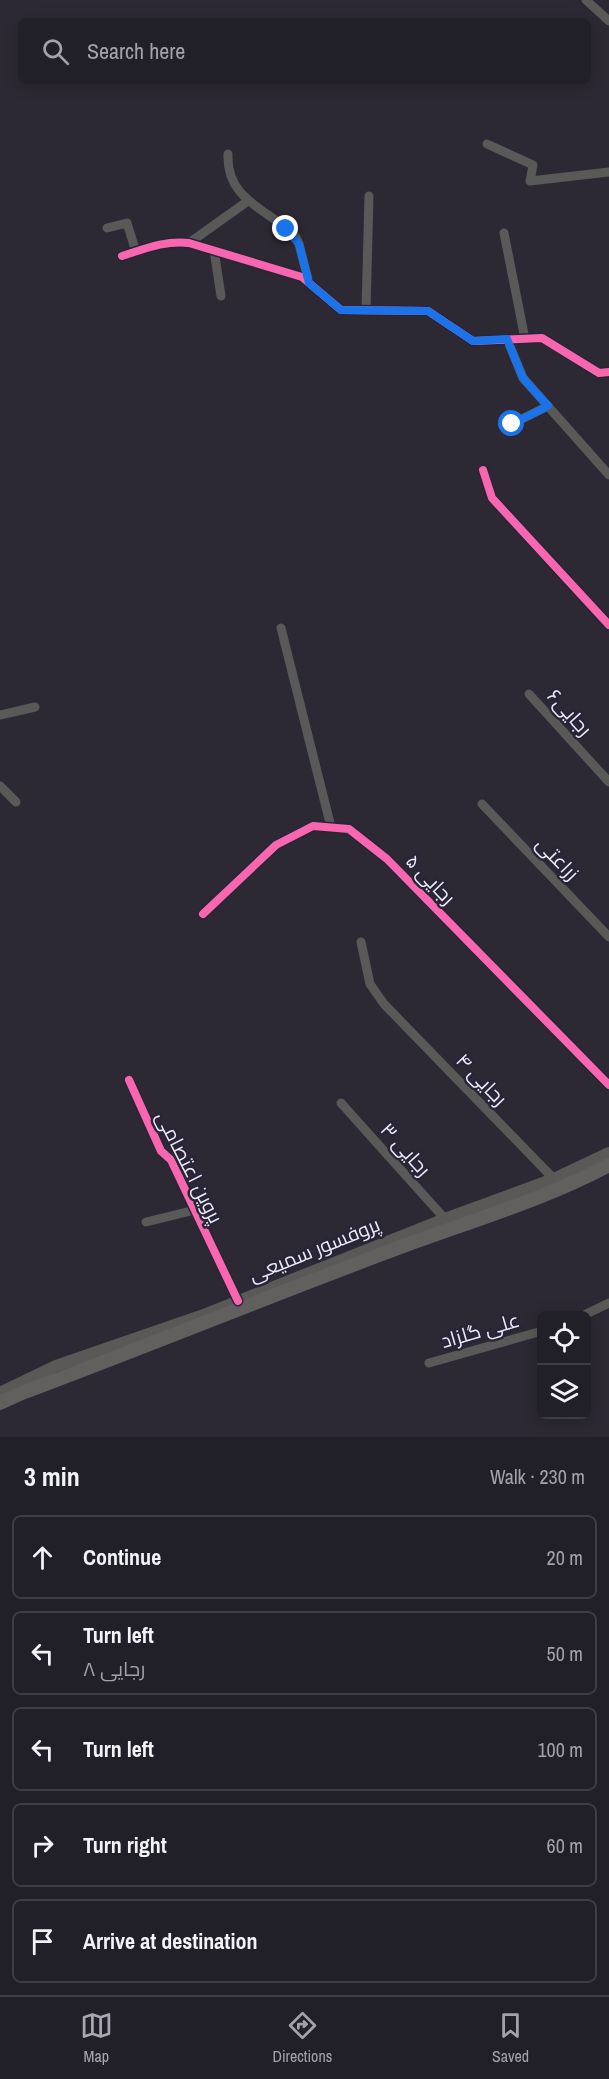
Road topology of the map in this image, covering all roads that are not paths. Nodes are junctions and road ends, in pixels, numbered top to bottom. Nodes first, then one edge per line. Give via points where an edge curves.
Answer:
1 (586, 0) edge
2 (609, 21) edge
3 (487, 144) dead end
4 (228, 154) dead end
5 (609, 172) edge
6 (369, 196) dead end
7 (248, 201) junction
8 (108, 228) dead end
9 (504, 233) dead end
10 (189, 243) junction
11 (214, 250) junction
12 (136, 252) junction
13 (122, 256) dead end
14 (309, 283) junction
15 (221, 296) dead end
16 (366, 310) junction
17 (507, 339) junction
18 (525, 339) junction
19 (609, 372) edge
20 (548, 406) junction
21 (512, 424) dead end
22 (483, 470) dead end
23 (609, 475) edge
24 (609, 626) edge
25 (281, 628) dead end
26 (529, 694) dead end
27 (34, 707) dead end
28 (0, 715) edge
29 (609, 782) edge
30 (0, 786) edge
31 (16, 802) dead end
32 (482, 804) dead end
33 (331, 827) junction
34 (203, 914) dead end
35 (609, 937) edge
36 (361, 942) dead end
37 (129, 1080) dead end
38 (609, 1085) edge
39 (341, 1102) dead end
40 (609, 1164) edge
41 (554, 1179) junction
42 (195, 1210) junction
43 (445, 1219) junction
44 (146, 1222) dead end
45 (238, 1301) junction
46 (609, 1303) edge
47 (591, 1312) edge
48 (537, 1332) edge
49 (429, 1363) dead end
50 (0, 1393) edge
51 (0, 1403) edge

1 - 2 street
3 - 5 street via 533,165 530,181
4 - 7 street via 229,175
6 - 16 street
7 - 10 street
7 - 14 street via 296,237
8 - 12 street via 127,223
9 - 18 street
10 - 11 street
10 - 12 street via 173,242
11 - 14 street via 302,277
11 - 15 street
12 - 13 street
14 - 16 street via 341,310
16 - 17 street via 428,311 473,341
17 - 18 street
17 - 20 street via 523,378
18 - 19 street via 542,338 599,373
20 - 21 street
20 - 23 street
22 - 24 street via 492,498
25 - 33 street
26 - 29 street, رجایی۶
27 - 28 street
30 - 31 street
32 - 35 street, زراعتی
33 - 34 street, رجایی ۵ via 313,826 276,844
33 - 38 street, رجایی ۵ via 349,829 387,859
36 - 41 street, رجایی ۴ via 370,984 384,1005
37 - 42 street, پروین اعتصامی via 161,1151 171,1160
39 - 43 street, رجایی ۳
40 - 41 main road, پروفسور سمیعی
40 - 51 main road, پروفسور سمیعی via 562,1187
41 - 43 main road, پروفسور سمیعی
42 - 44 street
42 - 45 street, پروین اعتصامی
43 - 45 main road, پروفسور سمیعی
45 - 50 main road, پروفسور سمیعی via 56,1366
46 - 47 street
48 - 49 street, علی گلزاد

